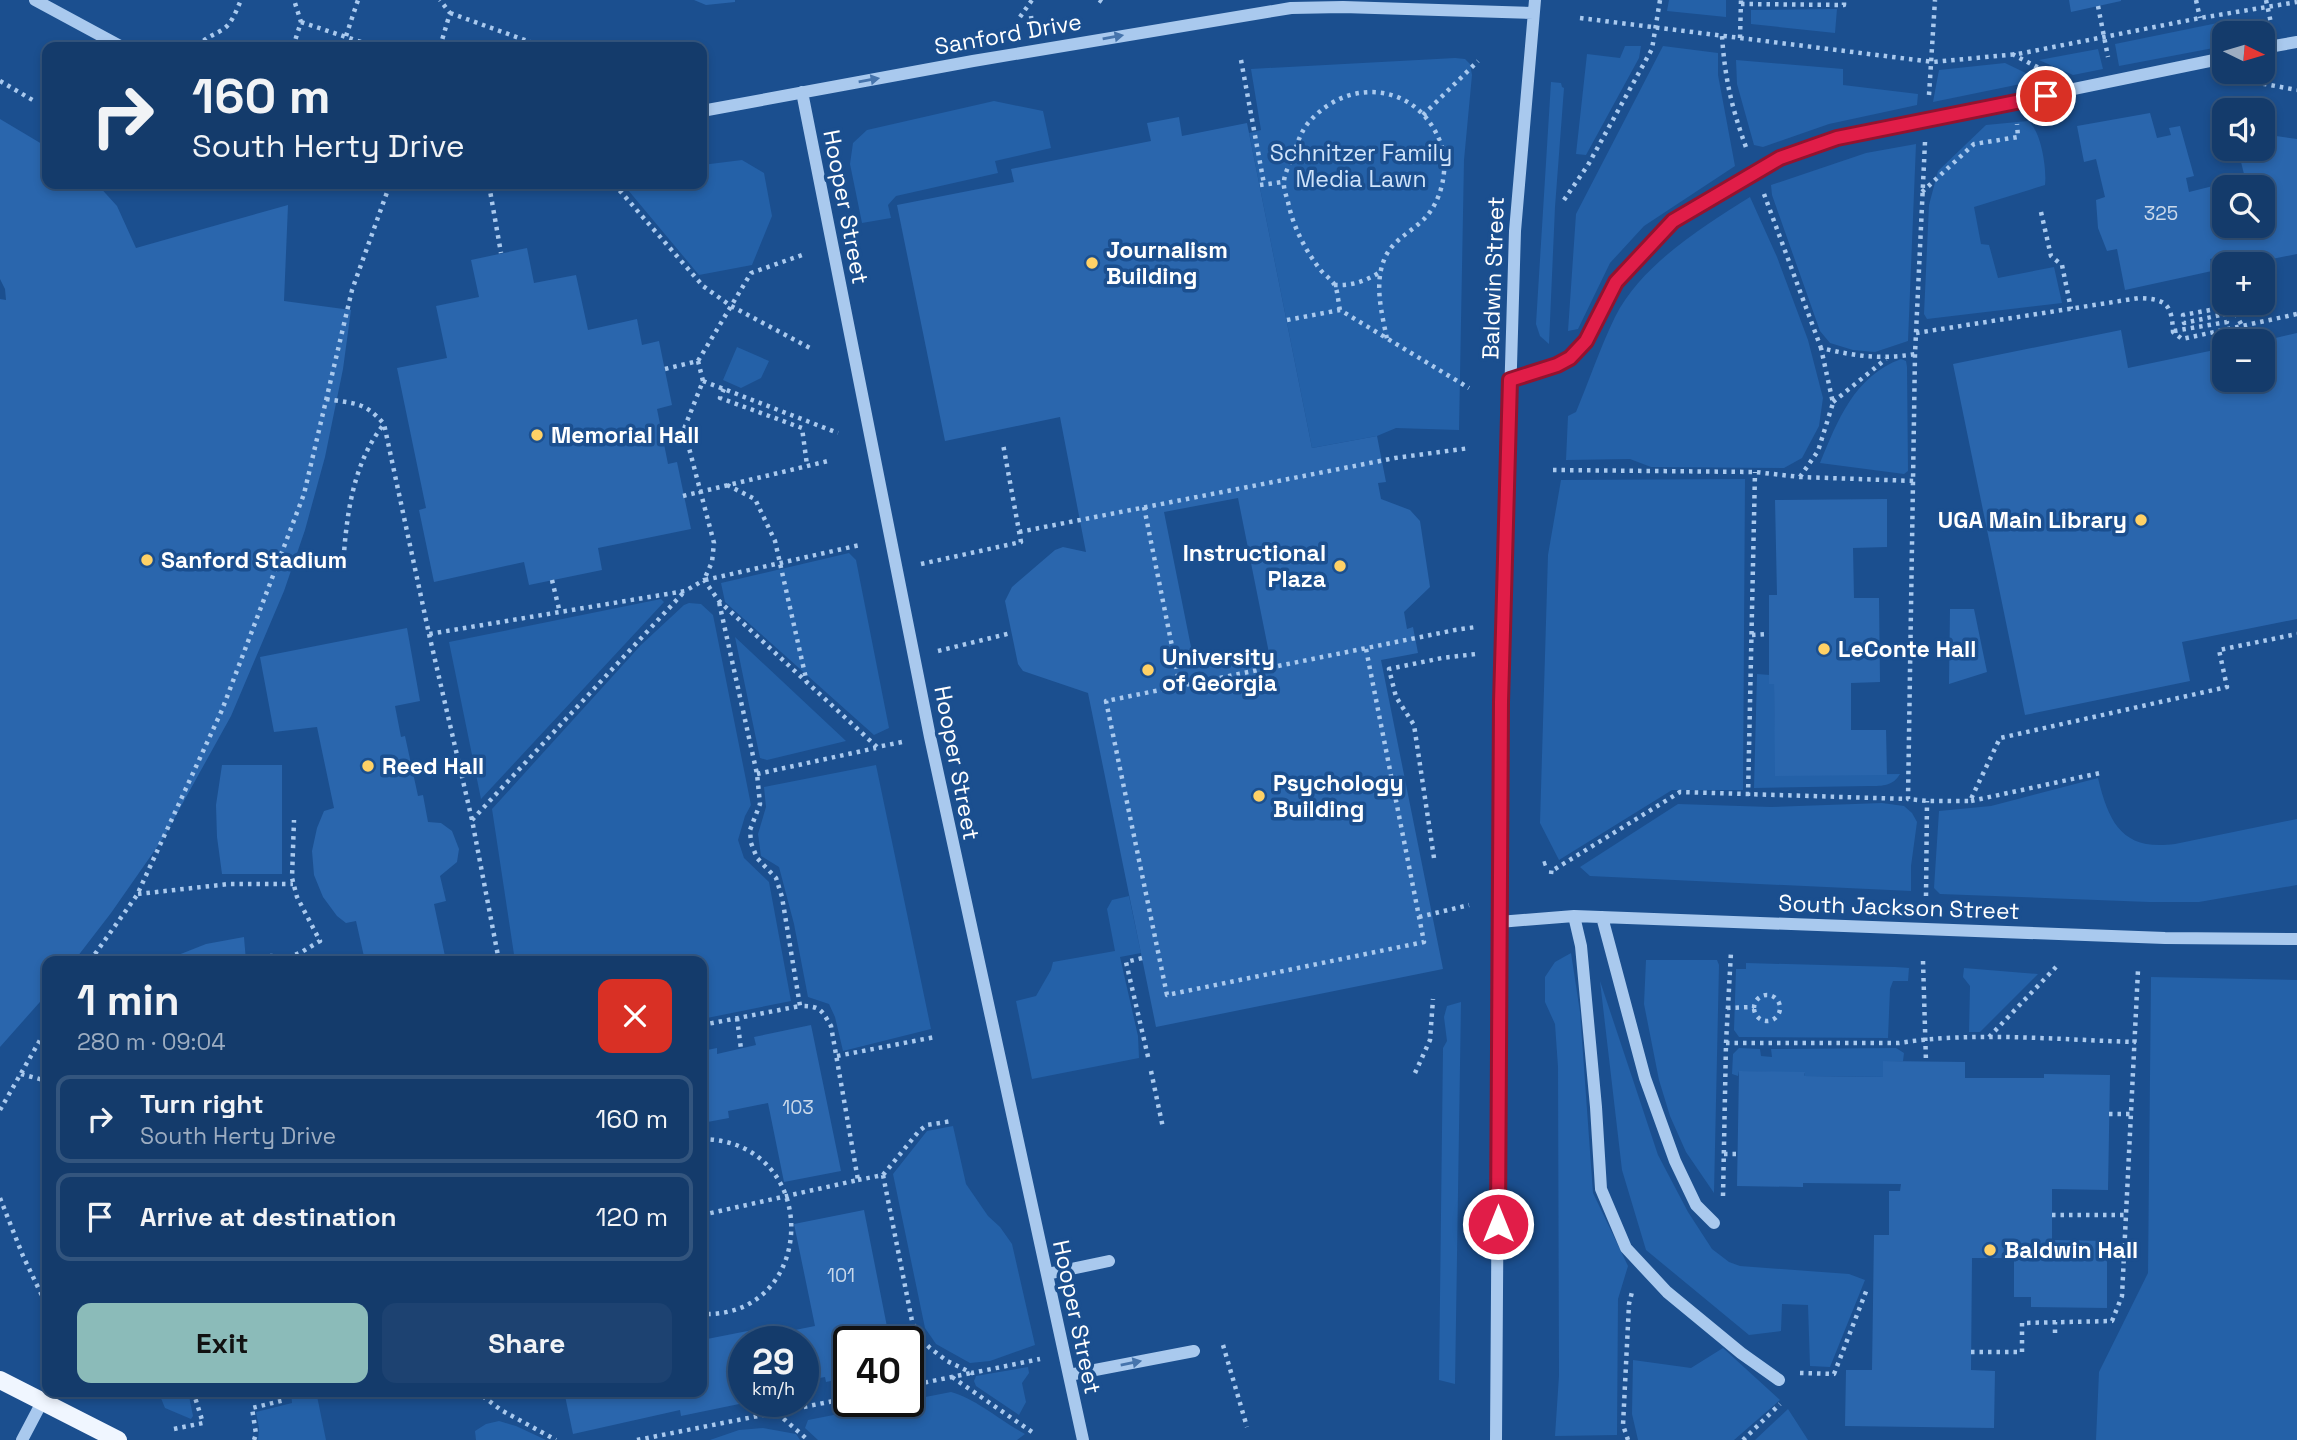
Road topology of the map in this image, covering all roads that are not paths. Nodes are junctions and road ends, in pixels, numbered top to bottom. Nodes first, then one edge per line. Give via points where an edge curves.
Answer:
1 (35, 0) edge
2 (1534, 7) edge
3 (113, 42) edge
4 (2297, 42) edge
5 (2275, 46) edge
6 (2212, 60) edge
7 (802, 92) junction
8 (707, 110) edge
9 (1510, 380) junction
10 (1574, 916) junction
11 (1602, 917) junction
12 (1499, 922) junction
13 (2297, 939) edge
14 (1714, 1223) dead end
15 (1109, 1261) dead end
16 (1047, 1274) junction
17 (1194, 1351) dead end
18 (1069, 1375) junction
19 (1777, 1378) road end
20 (0, 1380) edge
21 (42, 1402) junction
22 (22, 1440) edge
23 (117, 1440) edge
24 (1083, 1440) edge
25 (1496, 1440) edge

1 - 3 street
7 -> 2 street, Sanford Drive via 1291,8
2 - 9 street, Baldwin Street via 1515,231
4 - 5 street
6 - 9 street via 1837,138 1780,158 1673,221 1616,282 1586,341 1570,358
7 - 8 street, Sanford Drive
7 - 16 street, Hooper Street via 930,737
9 - 12 street, Baldwin Street
10 - 11 street, South Jackson Street
10 - 12 street, South Jackson Street
10 - 19 street via 1581,946 1601,1189 1626,1248 1667,1292
11 - 13 street, South Jackson Street
11 - 14 street via 1645,1078 1696,1205
12 - 25 street, Baldwin Street
15 - 16 street
16 - 18 street, Hooper Street
18 -> 17 street
18 - 24 street, Hooper Street
20 - 21 main road
21 - 22 street
21 - 23 main road

